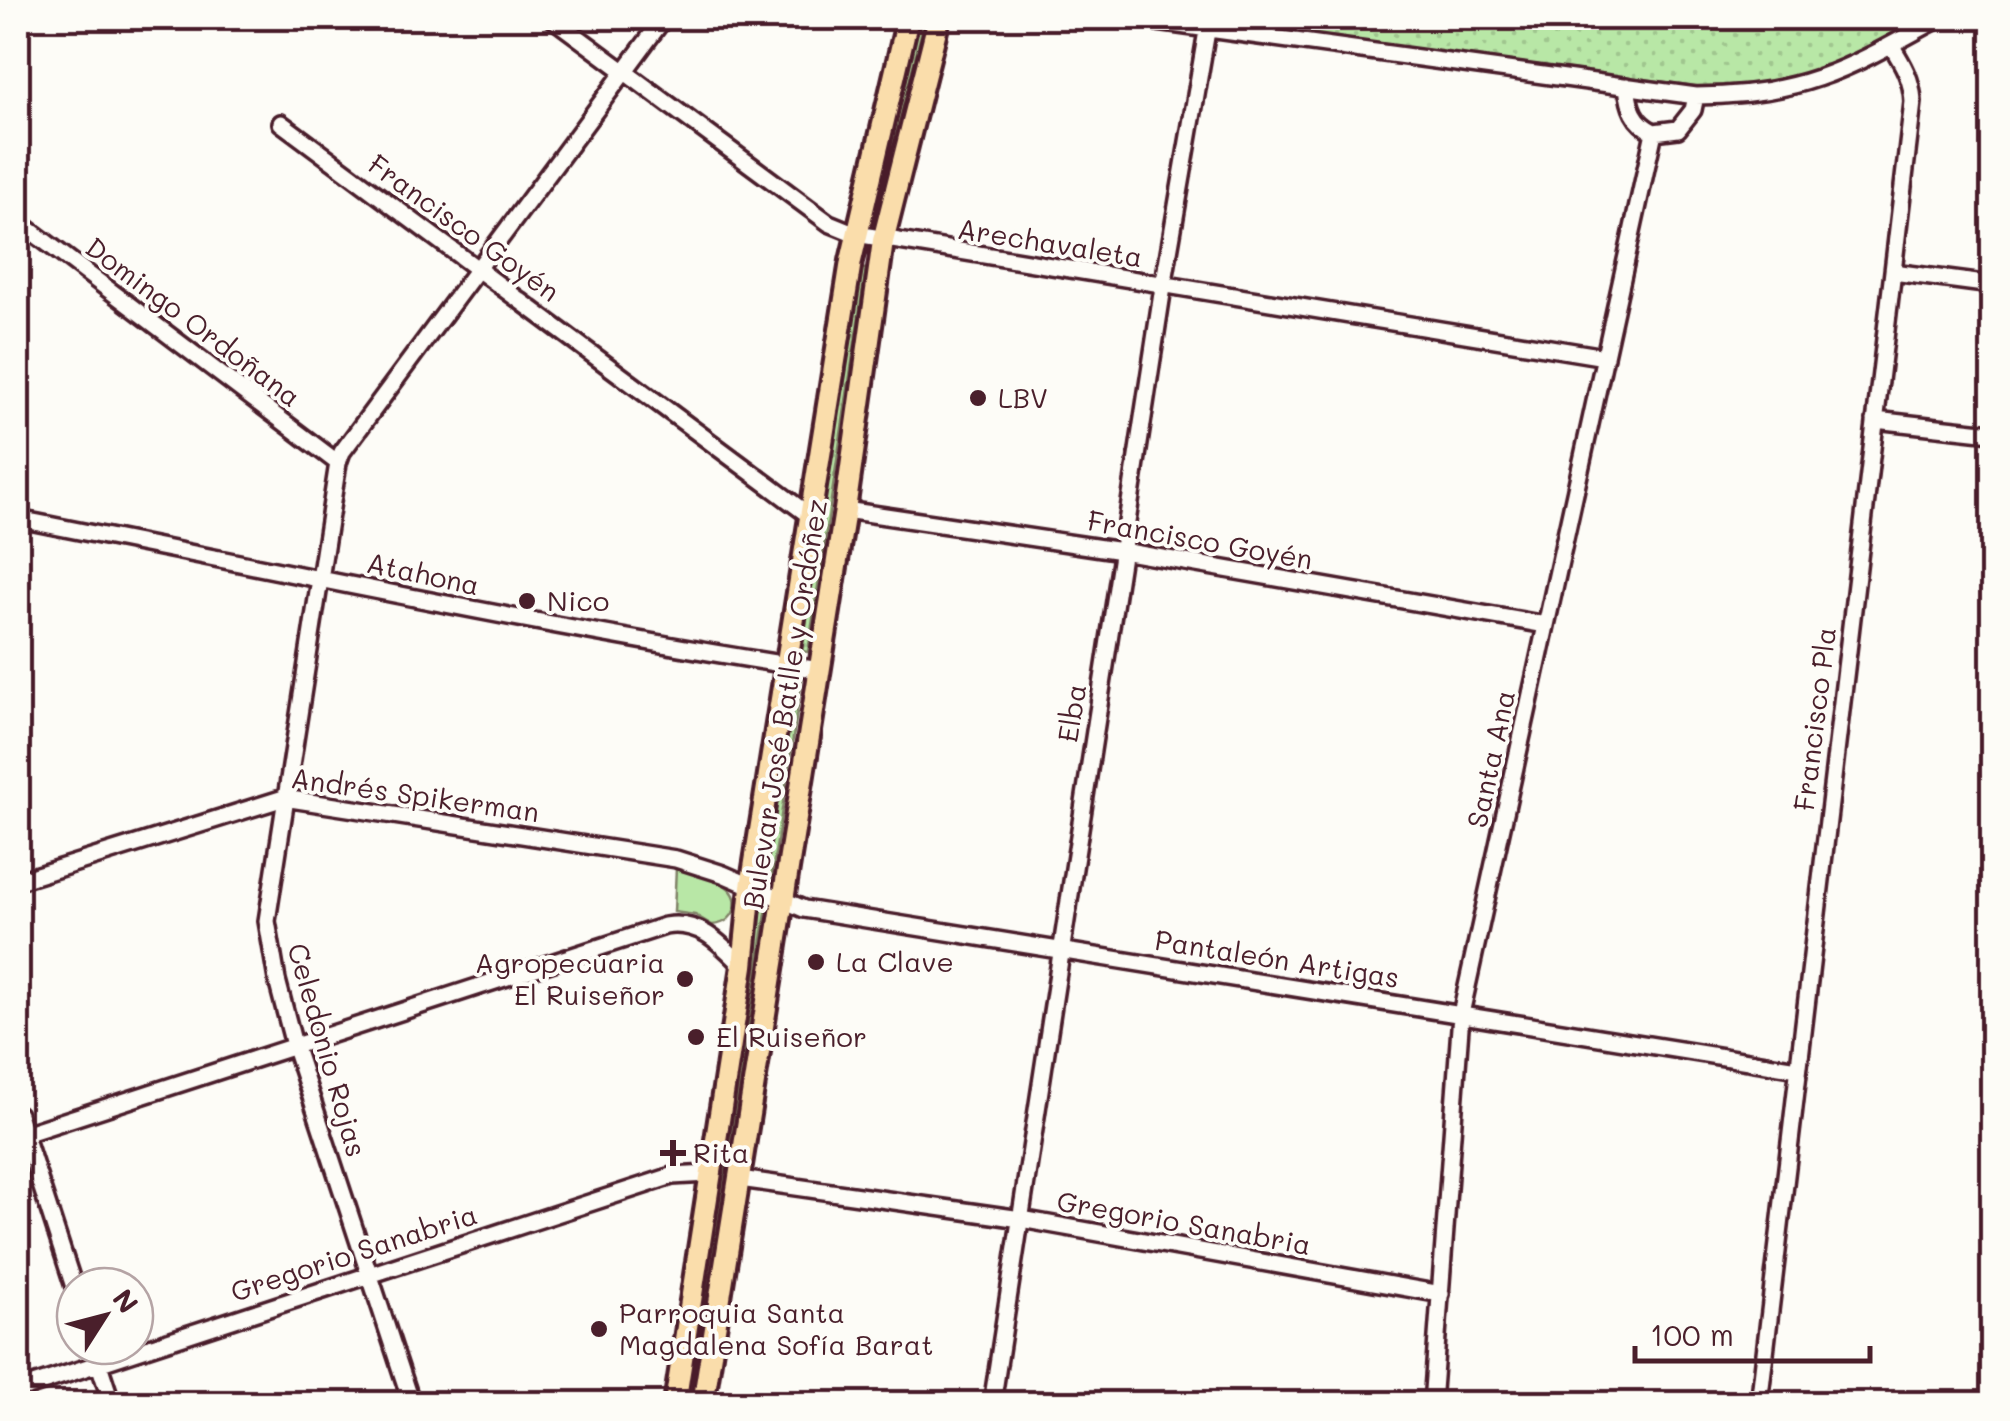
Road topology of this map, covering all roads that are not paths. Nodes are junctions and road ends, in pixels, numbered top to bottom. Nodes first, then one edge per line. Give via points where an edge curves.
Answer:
1 (552, 18) edge
2 (664, 18) edge
3 (908, 18) edge
4 (940, 18) edge
5 (1128, 18) edge
6 (1940, 18) edge
7 (1208, 31) junction
8 (1891, 44) junction
9 (624, 70) junction
10 (1627, 86) junction
11 (1696, 96) junction
12 (281, 124) dead end
13 (1654, 132) junction
14 (18, 221) edge
15 (856, 234) junction
16 (883, 241) junction
17 (476, 268) junction
18 (1893, 272) junction
19 (1992, 284) edge
20 (1162, 287) junction
21 (1605, 357) junction
22 (1875, 420) junction
23 (1992, 433) edge
24 (338, 462) junction
25 (845, 510) junction
26 (810, 516) junction
27 (18, 519) edge
28 (1122, 550) junction
29 (320, 578) junction
30 (1546, 625) junction
31 (788, 665) junction
32 (820, 670) junction
33 (284, 798) junction
34 (18, 881) edge
35 (751, 888) junction
36 (781, 899) junction
37 (1061, 950) junction
38 (743, 966) junction
39 (1461, 1014) junction
40 (294, 1045) junction
41 (1798, 1069) junction
42 (18, 1114) edge
43 (21, 1135) edge
44 (709, 1174) junction
45 (740, 1178) junction
46 (1020, 1219) junction
47 (67, 1266) edge
48 (368, 1273) junction
49 (1441, 1294) junction
50 (155, 1345) edge
51 (93, 1366) edge
52 (100, 1366) edge
53 (18, 1390) edge
54 (112, 1404) edge
55 (412, 1404) edge
56 (675, 1404) edge
57 (703, 1404) edge
58 (992, 1404) edge
59 (1432, 1404) edge
60 (1759, 1404) edge

1 - 9 street, Arechavaleta
2 - 9 street
3 - 15 main road, Bulevar José Batlle y Ordóñez
4 - 16 main road, Bulevar José Batlle y Ordóñez
5 - 7 street
6 - 8 street
7 - 10 street
7 - 20 street, Elba
8 - 11 street via 1794,87
8 - 18 street, Francisco Pla via 1906,69 1913,102
9 - 15 street, Arechavaleta via 829,223
9 - 17 street
10 - 11 street
10 - 13 street via 1635,118
11 - 13 street via 1678,129
12 - 17 street, Francisco Goyén
13 - 21 street, Santa Ana
14 - 24 street, Domingo Ordoñana
15 - 16 street, Arechavaleta
15 - 26 main road, Bulevar José Batlle y Ordóñez
16 - 20 street, Arechavaleta
16 - 25 main road, Bulevar José Batlle y Ordóñez
17 - 24 street
17 - 26 street, Francisco Goyén
18 - 19 street
18 - 22 street, Francisco Pla
20 - 21 street, Arechavaleta
20 - 28 street, Elba
21 - 30 street, Santa Ana
22 - 23 street
22 - 41 street, Francisco Pla
24 - 29 street, Celedonio Rojas
25 - 28 street, Francisco Goyén
25 - 32 main road, Bulevar José Batlle y Ordóñez
26 - 31 main road, Bulevar José Batlle y Ordóñez
27 - 29 street, Atahona
28 - 30 street, Francisco Goyén
28 - 37 street, Elba
29 - 31 street, Atahona
29 - 33 street, Celedonio Rojas
30 - 39 street, Santa Ana
31 - 32 street, Atahona
31 - 35 main road, Bulevar José Batlle y Ordóñez
32 - 36 main road, Bulevar José Batlle y Ordóñez
33 - 34 street, Andrés Spikerman
33 - 35 street, Andrés Spikerman via 654,855
33 - 40 street, Celedonio Rojas via 267,921
35 - 36 street, Pantaleón Artigas
35 - 38 main road, Bulevar José Batlle y Ordóñez
36 - 37 street, Pantaleón Artigas
36 - 45 main road, Bulevar José Batlle y Ordóñez
37 - 39 street, Pantaleón Artigas
37 - 46 street, Elba
38 - 40 street via 706,932 665,926
38 - 44 main road, Bulevar José Batlle y Ordóñez
39 - 41 street, Pantaleón Artigas
39 - 49 street, Santa Ana
40 - 43 street
40 - 48 street, Celedonio Rojas
41 - 60 street, Francisco Pla
42 - 43 street
43 - 47 street
44 - 48 street, Gregorio Sanabria via 672,1176
44 - 56 main road, Bulevar José Batlle y Ordóñez
45 - 46 street, Gregorio Sanabria
45 - 57 main road, Bulevar José Batlle y Ordóñez
46 - 49 street, Gregorio Sanabria
46 - 58 street, Elba
48 - 50 street, Gregorio Sanabria
48 - 55 street, Celedonio Rojas
49 - 59 street, Santa Ana
51 - 53 street, Gregorio Sanabria
52 - 54 street

